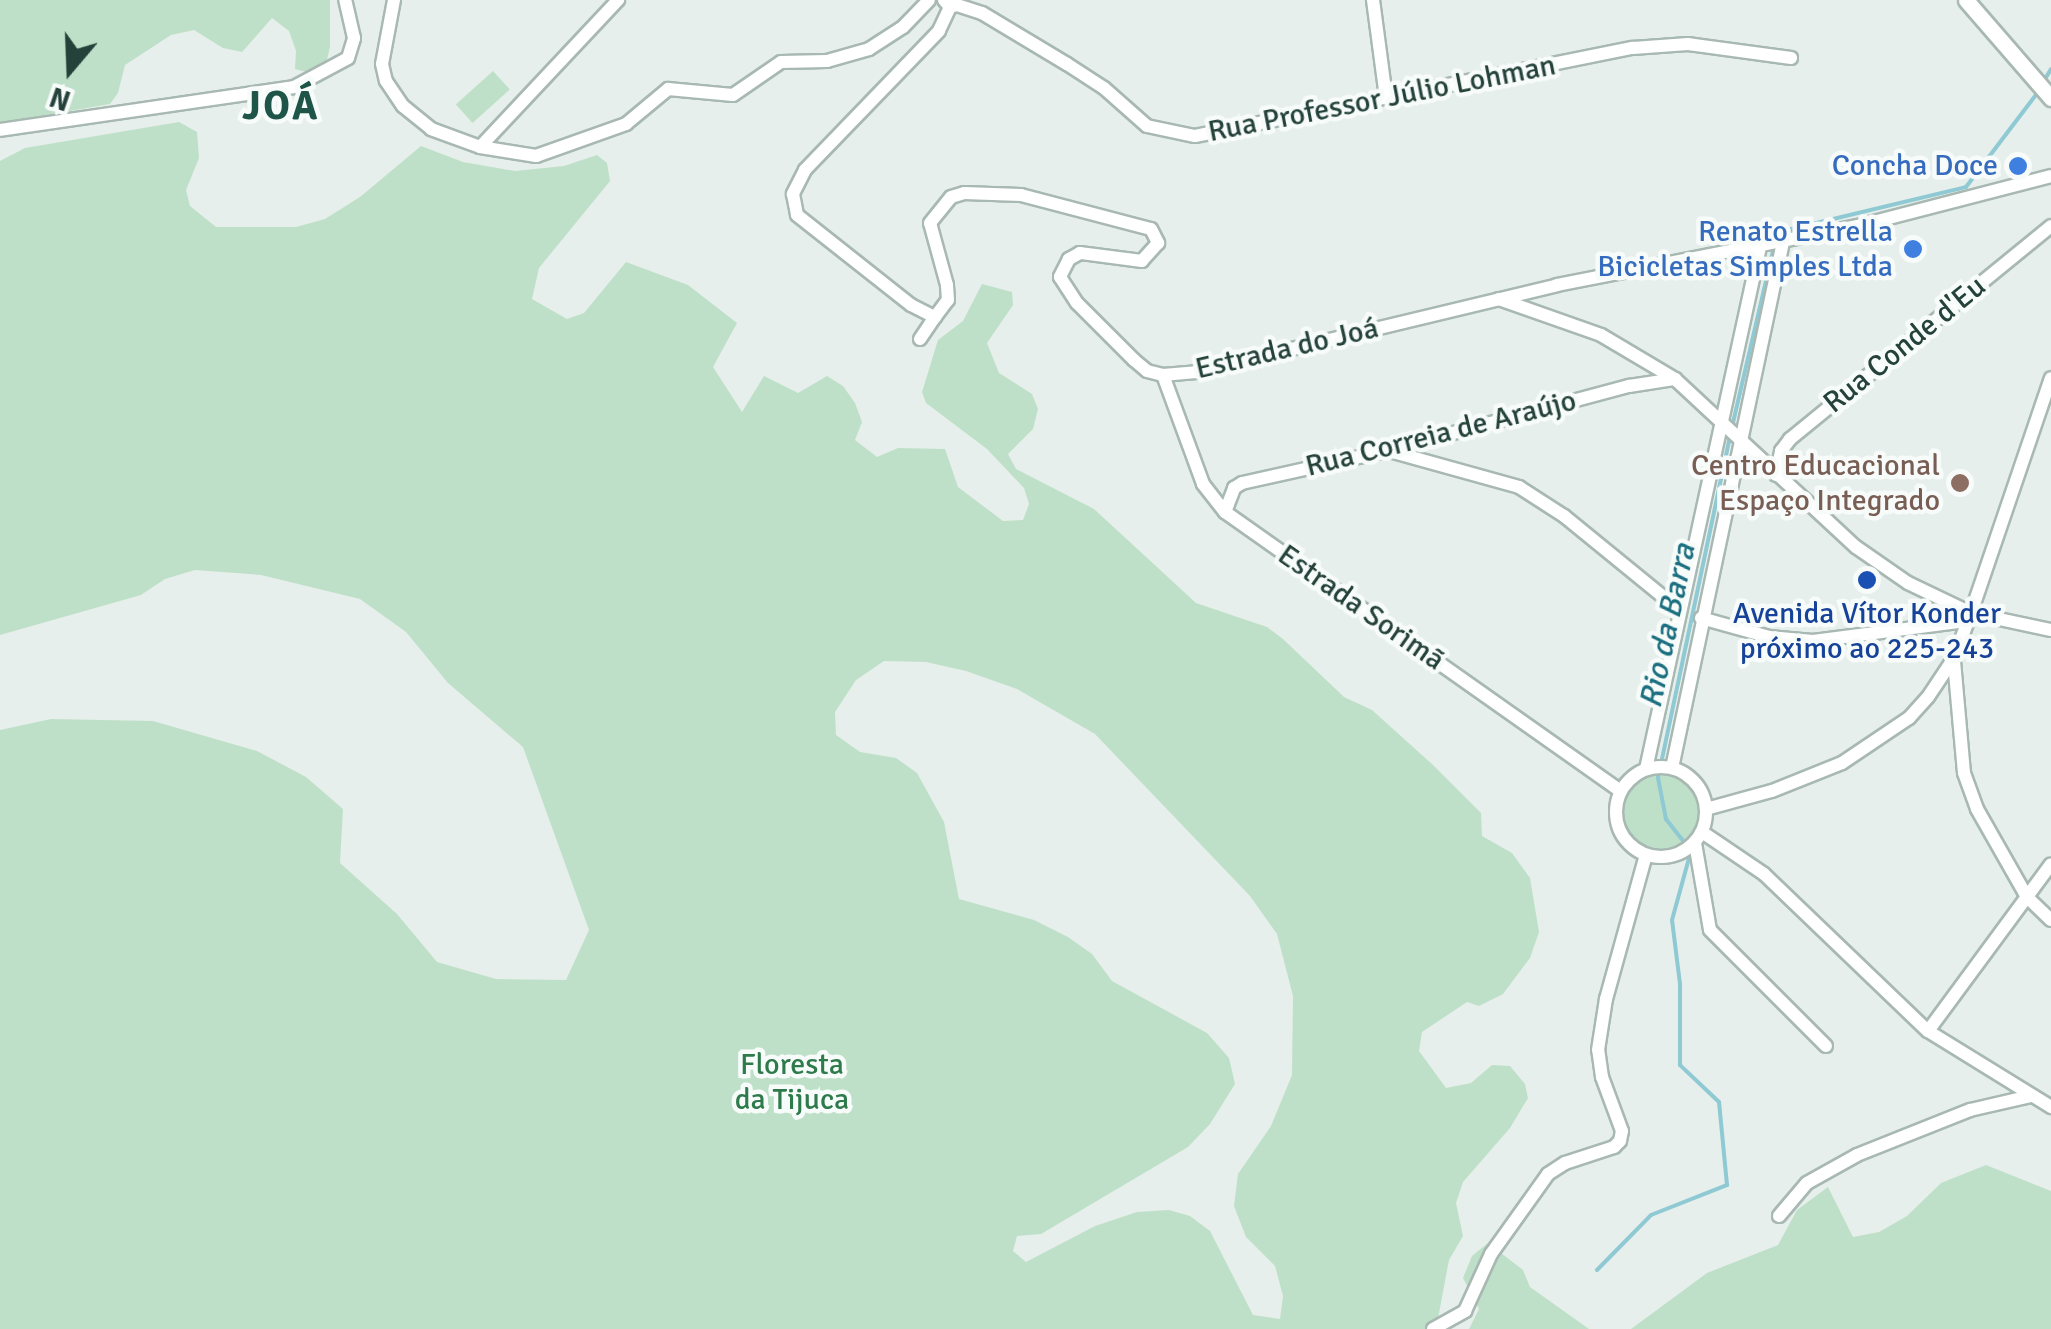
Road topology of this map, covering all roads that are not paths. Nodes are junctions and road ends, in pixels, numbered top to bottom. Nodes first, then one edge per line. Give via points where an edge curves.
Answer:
1 (346, 0) edge
2 (394, 0) edge
3 (618, 0) edge
4 (929, 0) edge
5 (1373, 0) edge
6 (1966, 0) edge
7 (947, 2) edge
8 (1791, 58) dead end
9 (2044, 90) edge
10 (1386, 98) junction
11 (0, 130) edge
12 (480, 146) junction
13 (2051, 176) edge
14 (2051, 226) edge
15 (1781, 242) junction
16 (1761, 246) junction
17 (1557, 285) junction
18 (1499, 299) junction
19 (1554, 316) junction
20 (936, 317) junction
21 (920, 340) dead end
22 (1163, 375) junction
23 (2051, 378) edge
24 (1675, 379) junction
25 (1731, 428) junction
26 (1455, 432) junction
27 (1386, 451) junction
28 (1450, 465) junction
29 (1776, 475) junction
30 (1224, 512) junction
31 (1678, 609) junction
32 (1970, 617) junction
33 (1701, 618) junction
34 (2051, 630) edge
35 (1954, 658) junction
36 (1670, 768) junction
37 (1648, 769) junction
38 (1621, 791) junction
39 (1706, 809) junction
40 (1694, 842) junction
41 (1646, 855) junction
42 (2051, 864) edge
43 (2028, 897) junction
44 (2051, 920) edge
45 (1928, 1030) junction
46 (1826, 1046) dead end
47 (2031, 1096) junction
48 (2051, 1107) edge
49 (1779, 1216) dead end
50 (1433, 1329) edge

1 - 11 street via 354,38 348,58 294,87
2 - 12 street via 381,54 390,89 420,122
3 - 12 street
4 - 12 street via 869,49 827,61 781,62 733,95 668,89 626,124 536,156
5 - 10 street
6 - 9 street
7 - 10 street, Rua Professor Júlio Lohman via 982,13 1104,88 1147,126 1170,134 1222,134
7 - 20 street via 939,31 804,170 792,201 802,220 910,305
8 - 10 street, Rua Professor Júlio Lohman via 1688,44 1633,48
13 - 15 street, Estrada do Joá
14 - 29 street, Rua Conde d'Eu via 1790,439
15 - 16 street, Estrada do Joá
15 - 25 street
16 - 17 street, Estrada do Joá
16 - 25 street
17 - 18 street, Estrada do Joá
17 - 19 street via 1546,298
18 - 19 street
18 - 22 street, Estrada do Joá
19 - 24 street via 1621,344
20 - 21 street
20 - 22 street, Estrada do Joá via 948,300 930,222 945,201 985,193 1069,206 1150,228 1158,237 1155,251 1142,262 1080,253 1068,259 1060,277 1134,360
22 - 30 street, Estrada Sorimã via 1203,484
23 - 32 street
24 - 25 street
24 - 26 street, Rua Correia de Araújo
25 - 29 street
25 - 31 street
25 - 33 street
26 - 27 street, Rua Correia de Araújo
26 - 28 street
27 - 28 street
27 - 30 street, Rua Correia de Araújo via 1242,483
28 - 31 street via 1540,499
29 - 32 street via 1856,547
30 - 38 street, Estrada Sorimã
31 - 37 street
32 - 33 street via 1813,641
32 - 34 street
32 - 35 street
33 - 36 street
35 - 39 street via 1908,718 1854,756 1807,779
35 - 43 street via 1964,773 1998,852
36 - 37 street
36 - 39 street via 1692,779
37 - 38 street
38 - 41 street via 1616,821 1622,836
39 - 40 street
40 - 41 street via 1672,856
40 - 45 street via 1764,874
40 - 46 street via 1710,930
41 - 50 street via 1598,1050 1620,1141 1548,1174 1491,1254 1465,1311
42 - 43 street
43 - 44 street
43 - 45 street
45 - 47 street
47 - 48 street
47 - 49 street via 1970,1110 1857,1155 1807,1182

